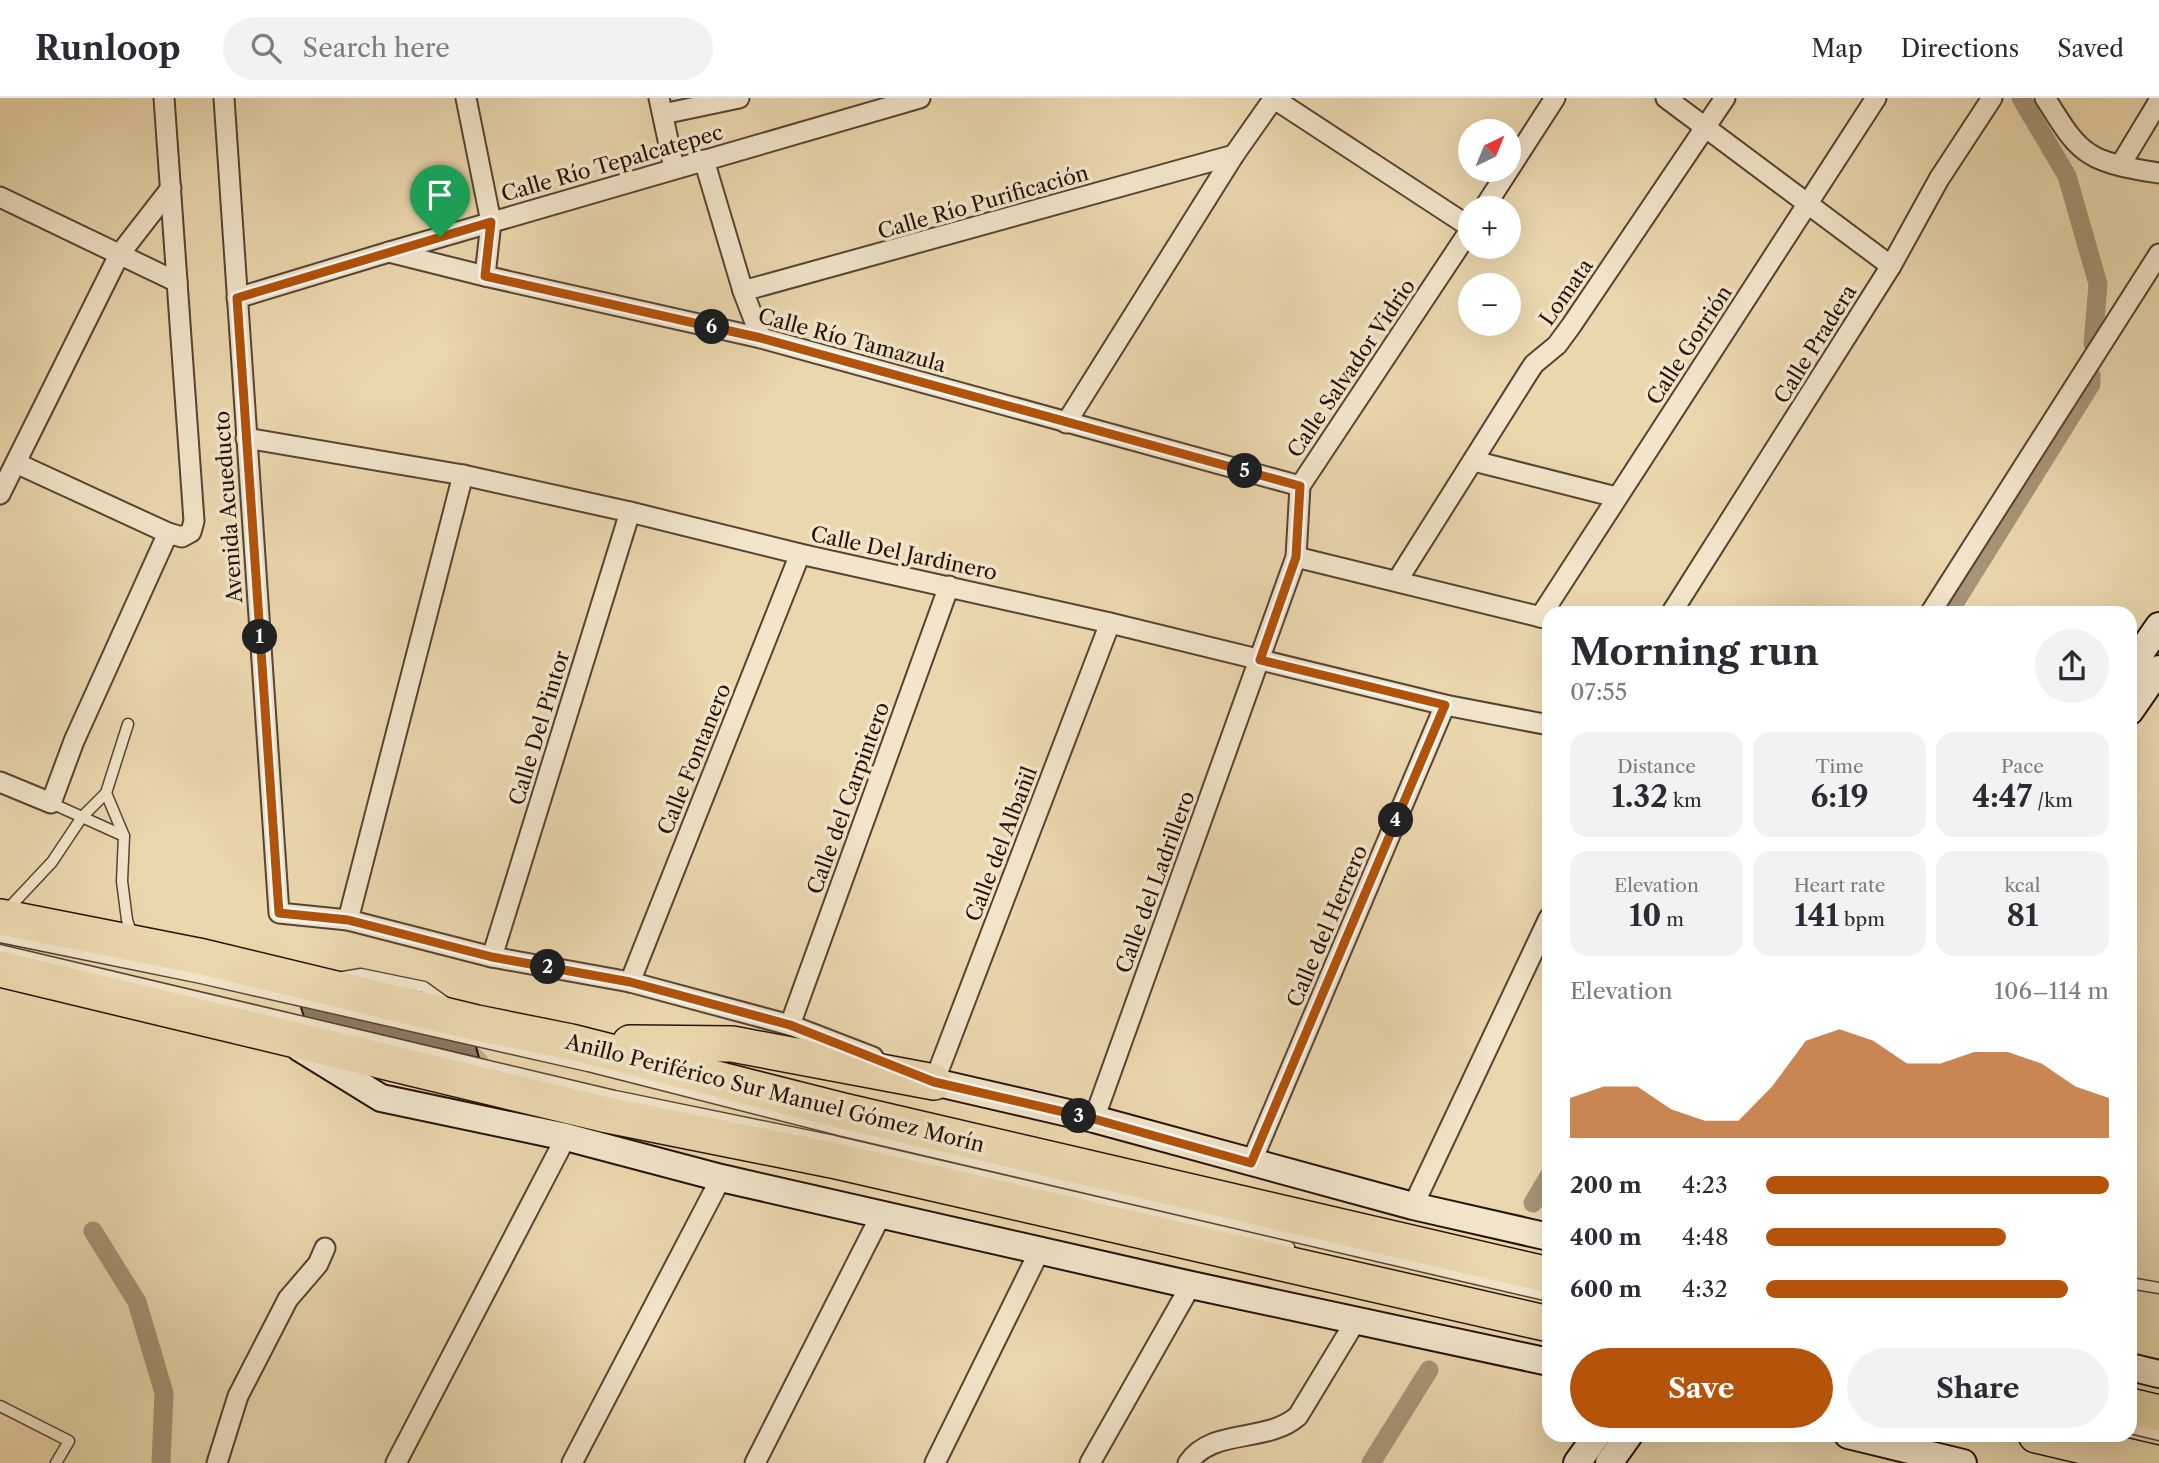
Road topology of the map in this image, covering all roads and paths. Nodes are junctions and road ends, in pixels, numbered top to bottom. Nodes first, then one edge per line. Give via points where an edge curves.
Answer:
1 (164, 98) edge
2 (224, 98) edge
3 (466, 98) edge
4 (738, 98) edge
5 (920, 98) edge
6 (1274, 98) edge
7 (1555, 98) edge
8 (1666, 98) edge
9 (1725, 98) edge
10 (1876, 98) edge
11 (1992, 98) edge
12 (2045, 98) edge
13 (2159, 101) edge
14 (661, 106) edge
15 (1706, 128) junction
16 (1234, 155) junction
17 (704, 160) junction
18 (2121, 164) junction
19 (674, 168) junction
20 (2159, 173) edge
21 (171, 188) junction
22 (1492, 196) edge
23 (0, 197) edge
24 (1809, 204) junction
25 (1458, 221) edge
26 (491, 222) junction
27 (1458, 247) edge
28 (389, 251) junction
29 (2159, 254) edge
30 (119, 255) junction
31 (1891, 266) junction
32 (485, 276) junction
33 (177, 282) junction
34 (743, 292) junction
35 (237, 298) junction
36 (761, 338) junction
37 (1066, 423) junction
38 (246, 438) junction
39 (1474, 461) junction
40 (16, 463) junction
41 (463, 475) junction
42 (1300, 486) junction
43 (0, 494) edge
44 (1616, 497) junction
45 (630, 512) junction
46 (168, 533) junction
47 (800, 554) junction
48 (1296, 557) junction
49 (1397, 580) junction
50 (949, 586) junction
51 (1551, 606) edge
52 (1676, 606) edge
53 (1935, 606) edge
54 (1542, 617) edge
55 (1110, 623) junction
56 (2157, 632) edge
57 (2137, 658) edge
58 (1260, 660) junction
59 (2159, 669) edge
60 (2137, 701) edge
61 (1445, 705) junction
62 (128, 724) dead end
63 (1542, 724) edge
64 (0, 782) edge
65 (106, 793) junction
66 (51, 803) junction
67 (82, 817) junction
68 (124, 836) junction
69 (0, 917) edge
70 (348, 920) junction
71 (1542, 933) edge
72 (0, 937) edge
73 (134, 943) junction
74 (0, 950) edge
75 (492, 957) junction
76 (202, 967) junction
77 (0, 969) edge
78 (630, 982) junction
79 (296, 987) junction
80 (201, 1009) junction
81 (790, 1025) junction
82 (289, 1030) junction
83 (570, 1042) junction
84 (934, 1082) junction
85 (1094, 1119) junction
86 (566, 1137) junction
87 (1251, 1163) junction
88 (721, 1178) junction
89 (1413, 1206) junction
90 (882, 1213) junction
91 (1542, 1235) edge
92 (325, 1248) dead end
93 (1040, 1250) junction
94 (2137, 1284) edge
95 (1191, 1285) junction
96 (2159, 1288) edge
97 (1542, 1298) edge
98 (1542, 1298) edge
99 (1542, 1298) edge
100 (1355, 1322) junction
101 (1541, 1357) edge
102 (2137, 1369) edge
103 (2159, 1374) edge
104 (0, 1406) edge
105 (2137, 1408) edge
106 (2159, 1413) edge
107 (2137, 1430) edge
108 (2159, 1435) edge
109 (1592, 1442) edge
110 (1624, 1442) edge
111 (1877, 1442) edge
112 (2081, 1442) edge
113 (2159, 1446) edge
114 (2145, 1452) edge
115 (56, 1463) edge
116 (218, 1463) edge
117 (227, 1463) edge
118 (396, 1463) edge
119 (572, 1463) edge
120 (755, 1463) edge
121 (935, 1463) edge
122 (1090, 1463) edge
123 (1188, 1463) edge
124 (1577, 1463) edge
125 (1609, 1463) edge
126 (1963, 1463) edge

1 - 21 street, Avenida Acueducto
2 - 35 street, Avenida Acueducto
3 - 26 street
4 - 14 street
5 - 17 street, Calle Río Tepalcatepec
6 - 16 street
6 - 25 street
7 - 22 street
8 - 15 street
9 - 15 street, Lomata
10 - 24 street, Calle Gorrión
11 - 31 street, Calle Pradera via 1939,179
12 - 18 street via 2089,154
13 - 18 street
14 - 19 street
15 - 24 street
15 - 39 street, Lomata via 1571,326 1534,364
16 - 34 street, Calle Río Purificación
16 - 37 street
17 - 19 street, Calle Río Tepalcatepec
17 - 34 street
18 - 20 street
19 - 26 street, Calle Río Tepalcatepec
21 - 30 street
21 - 33 street, Avenida Acueducto
23 - 30 street
24 - 31 street
24 - 44 street, Calle Gorrión
26 - 28 street, Calle Río Tepalcatepec
26 - 32 street
27 - 42 street, Calle Salvador Vidrio
28 - 32 street, Calle Río Tamazula
28 - 35 street, Calle Río Tepalcatepec
29 - 53 street
30 - 33 street
30 - 40 street
31 - 52 street, Calle Pradera
32 - 36 street, Calle Río Tamazula
33 - 46 street, Avenida Acueducto via 194,521 191,532 182,537
34 - 36 street
35 - 38 street, Avenida Acueducto
36 - 37 street, Calle Río Tamazula
37 - 42 street, Calle Río Tamazula
38 - 41 street, Calle Del Jardinero
38 - 70 street, Avenida Acueducto via 279,913
39 - 44 street
39 - 49 street, Lomata
40 - 43 street
40 - 46 street
41 - 45 street, Calle Del Jardinero
41 - 70 street
42 - 48 street, Calle Salvador Vidrio
44 - 51 street, Calle Gorrión
45 - 47 street, Calle Del Jardinero
45 - 75 street, Calle Del Pintor
46 - 66 street via 74,741
47 - 50 street, Calle Del Jardinero
47 - 78 street, Calle Fontanero
48 - 49 street
48 - 58 street, Calle Salvador Vidrio
49 - 54 street
50 - 55 street, Calle Del Jardinero
50 - 81 street, Calle del Carpintero
55 - 58 street, Calle Del Jardinero
55 - 84 street, Calle del Albañil
56 - 57 main road
58 - 61 street, Calle Del Jardinero
58 - 85 street, Calle del Ladrillero
59 - 60 main road
61 - 63 street, Calle Del Jardinero
61 - 87 street, Calle del Herrero
62 - 65 lane
64 - 66 street
65 - 67 lane
65 - 68 lane
66 - 67 lane
67 - 68 lane
67 - 69 lane via 52,862
68 - 73 lane via 122,881
69 - 73 highway, Anillo Periférico Sur Manuel Gómez Morín
70 - 75 street
71 - 89 street
72 - 76 lane
73 - 76 highway, Anillo Periférico Sur Manuel Gómez Morín
74 - 80 lane
75 - 78 street
76 - 79 highway, Anillo Periférico Sur Manuel Gómez Morín
77 - 80 highway
78 - 81 street
79 - 83 highway, Anillo Periférico Sur Manuel Gómez Morín
79 - 97 lane via 843,1131
80 - 82 highway
81 - 84 street
82 - 86 main road via 381,1098
82 - 98 highway via 603,1114
83 - 84 highway via 732,1044
83 - 99 highway, Anillo Periférico Sur Manuel Gómez Morín
84 - 85 main road
85 - 87 main road
86 - 88 main road
86 - 118 street
87 - 89 main road
88 - 90 main road
88 - 119 street
89 - 91 main road
90 - 93 main road
90 - 120 street
92 - 116 street via 318,1264 288,1299 238,1396
93 - 95 main road
93 - 121 street
94 - 96 lane
95 - 100 main road
95 - 122 street
100 - 101 main road
100 - 123 street via 1298,1416 1286,1426 1208,1444
102 - 103 main road
104 - 115 lane via 69,1441
105 - 106 highway
107 - 108 lane
109 - 124 main road
110 - 125 main road
111 - 126 main road
112 - 114 highway
113 - 114 lane
116 - 117 street

